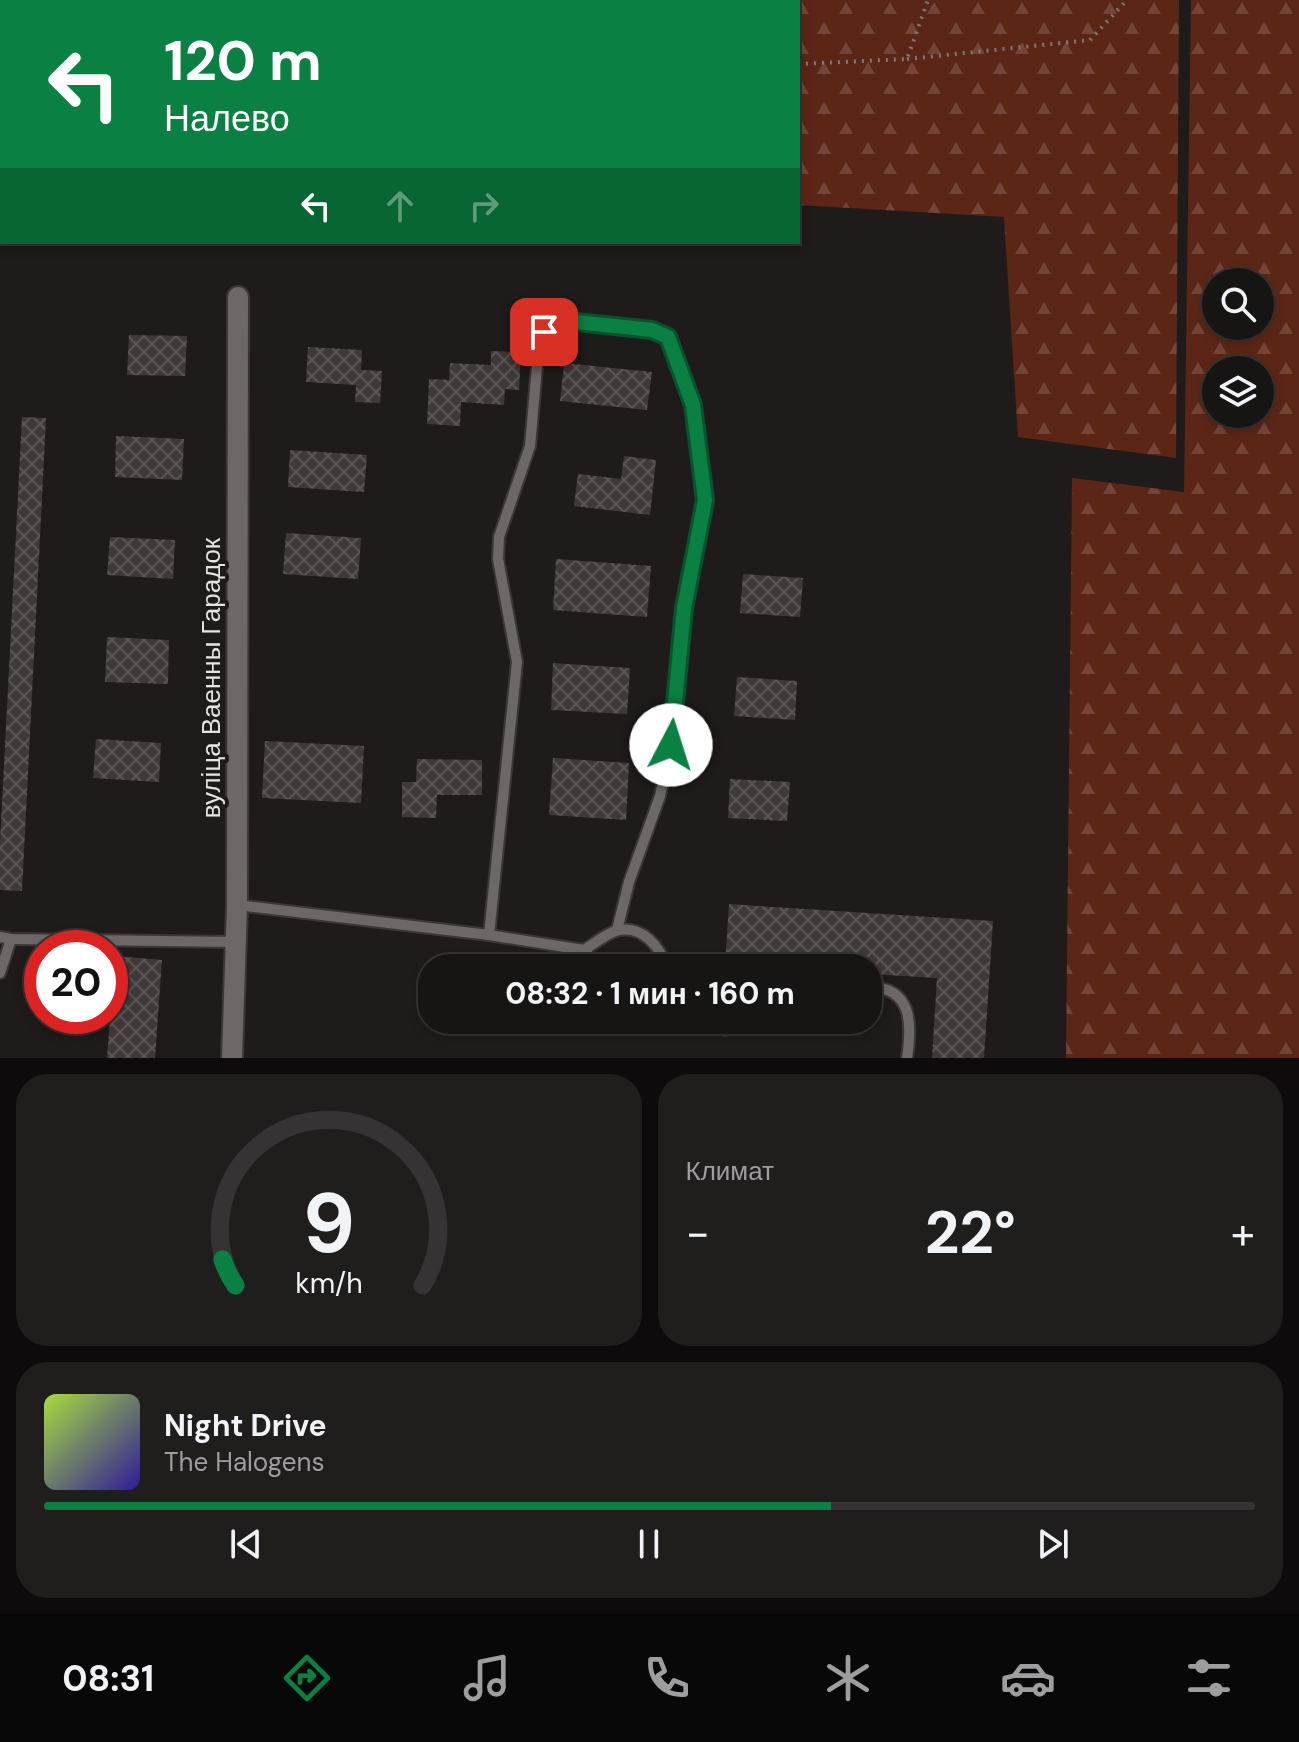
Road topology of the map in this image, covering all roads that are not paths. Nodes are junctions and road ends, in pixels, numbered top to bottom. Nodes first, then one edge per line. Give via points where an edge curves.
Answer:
1 (238, 297) dead end
2 (237, 905) junction
3 (617, 930) junction
4 (489, 935) junction
5 (5, 938) edge
6 (236, 942) junction
7 (584, 950) junction
8 (588, 954) edge
9 (660, 954) edge
10 (0, 973) edge
11 (882, 987) edge
12 (232, 1058) edge
13 (907, 1058) edge

1 - 2 street, вуліца Ваенны Гарадок
2 - 4 lane
2 - 6 street, вуліца Ваенны Гарадок
3 - 4 lane via 671,745 684,608 705,500 693,405 668,337 652,330 557,320 544,332 530,446 499,537 498,559 517,662
3 - 7 lane
3 - 9 lane via 649,938
4 - 7 lane
5 - 6 lane
5 - 10 lane
6 - 12 street, вуліца Ваенны Гарадок
7 - 8 lane
11 - 13 lane via 901,999 911,1027

